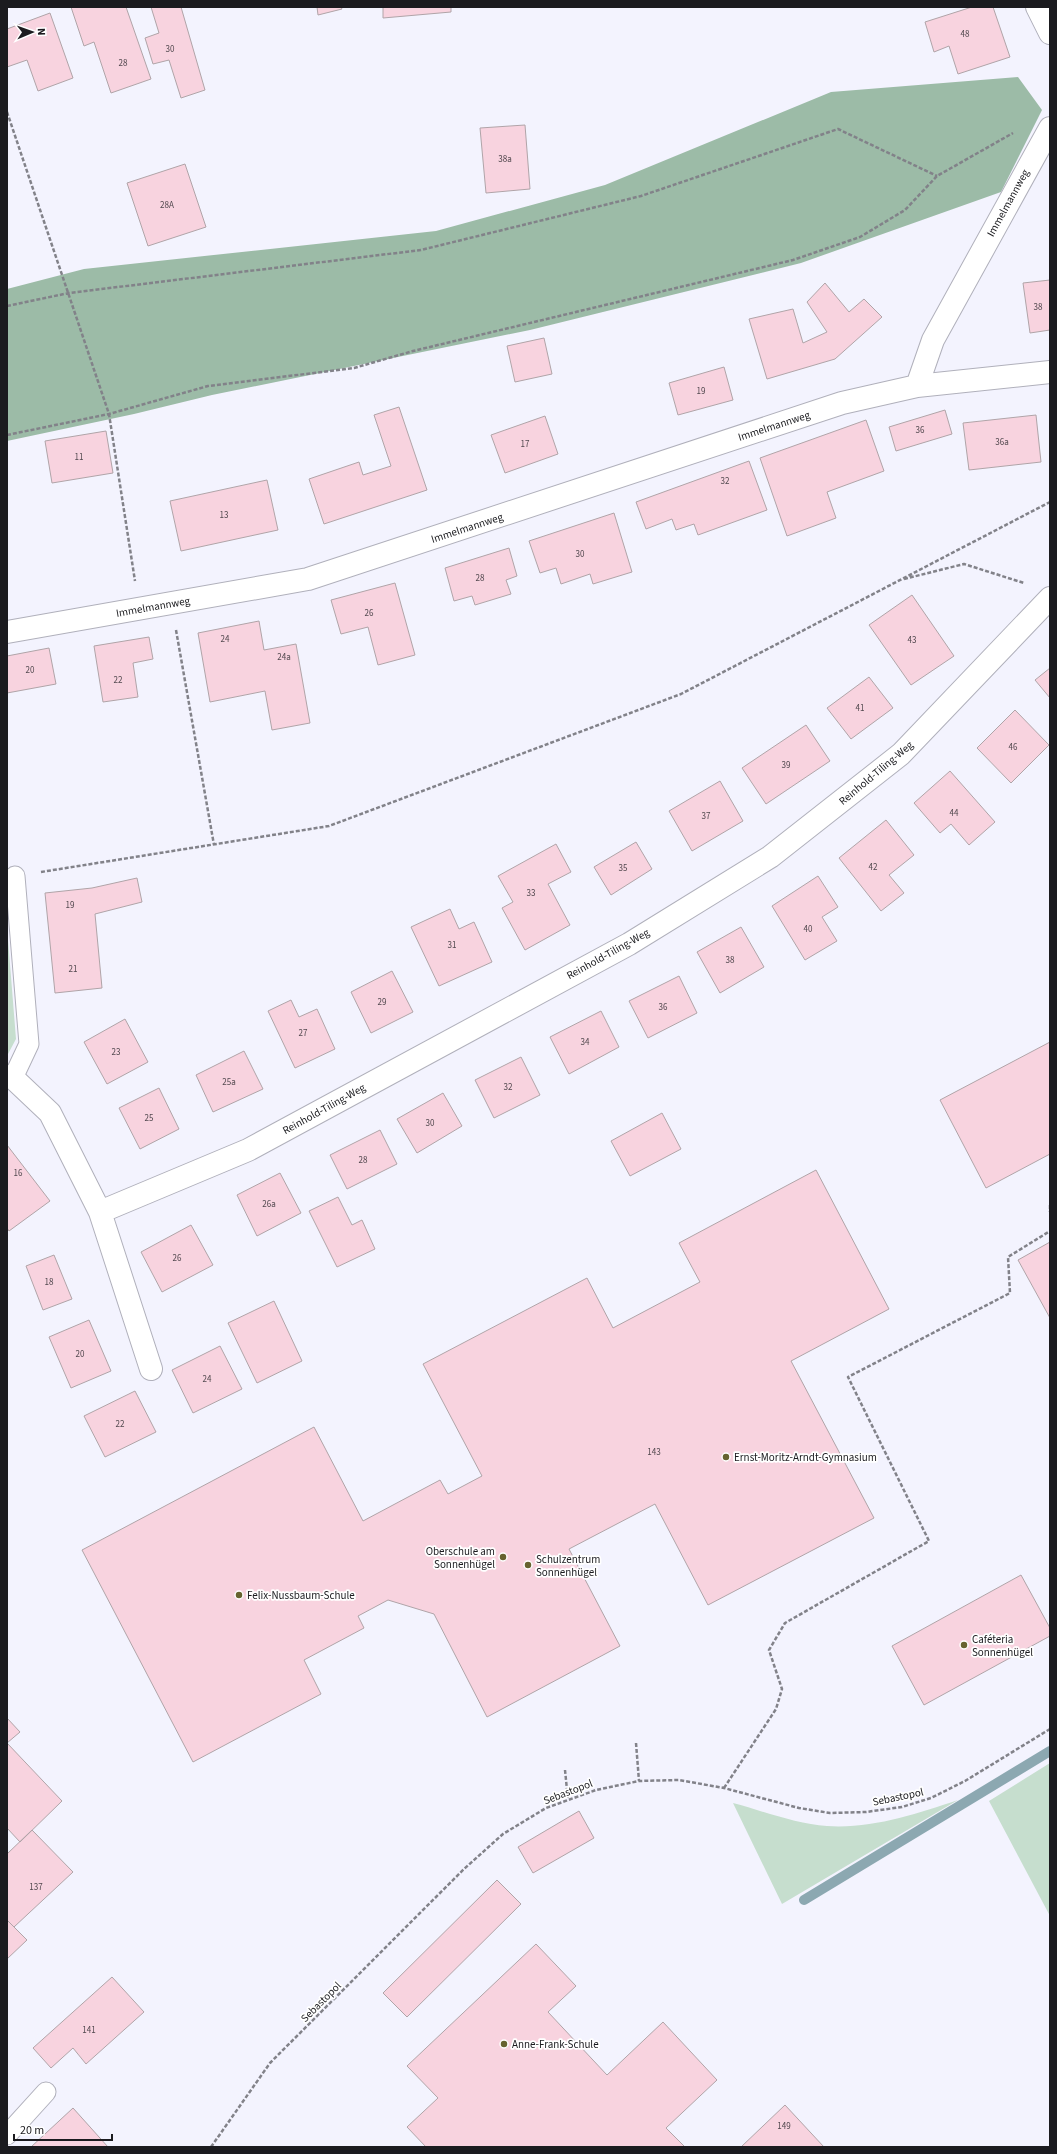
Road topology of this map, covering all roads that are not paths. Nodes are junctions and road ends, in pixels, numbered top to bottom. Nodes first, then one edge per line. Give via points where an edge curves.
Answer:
1 (1037, 7) edge
2 (1050, 33) edge
3 (1050, 128) edge
4 (1050, 372) edge
5 (918, 386) junction
6 (1049, 599) edge
7 (7, 632) edge
8 (15, 876) road end
9 (10, 1077) edge
10 (100, 1212) junction
11 (152, 1369) dead end
12 (46, 2092) dead end
13 (7, 2135) edge

1 - 2 street
3 - 5 street, Immelmannweg via 933,340
4 - 5 street, Immelmannweg
5 - 7 street, Immelmannweg via 842,403 308,579
6 - 10 street, Reinhold-Tiling-Weg via 901,754 770,857 629,944 248,1150
8 - 9 lane via 29,1044
9 - 10 street via 50,1113
10 - 11 street
12 - 13 lane

